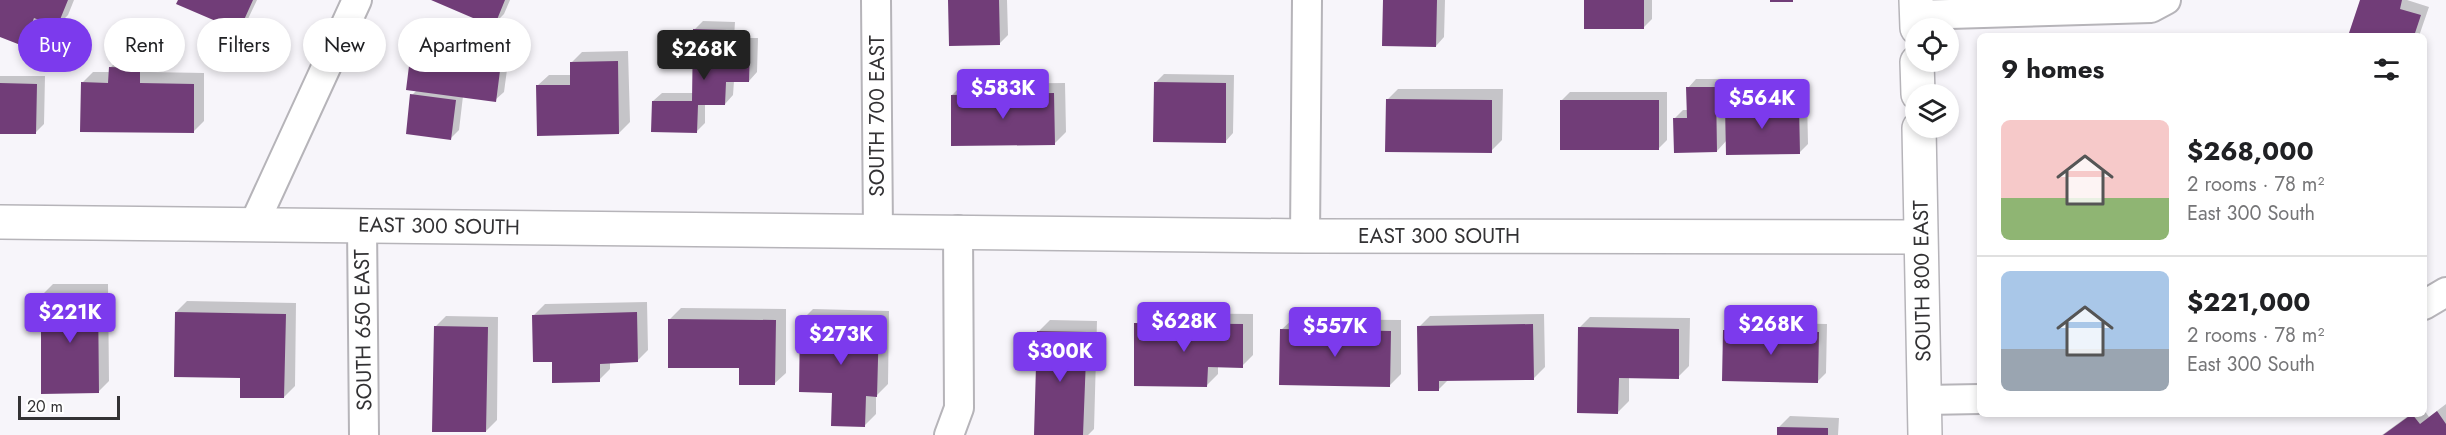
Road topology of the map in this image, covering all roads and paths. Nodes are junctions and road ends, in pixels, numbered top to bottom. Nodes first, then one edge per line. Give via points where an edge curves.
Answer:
1 (357, 0) edge
2 (876, 0) edge
3 (1307, 0) edge
4 (2166, 0) edge
5 (1916, 15) edge
6 (1919, 138) edge
7 (0, 222) edge
8 (254, 224) junction
9 (362, 225) junction
10 (878, 231) junction
11 (958, 231) junction
12 (1305, 236) junction
13 (1921, 237) junction
14 (2446, 292) edge
15 (2427, 303) edge
16 (1977, 399) edge
17 (1925, 400) junction
18 (364, 435) edge
19 (949, 435) edge
20 (1925, 435) edge

1 - 8 street
2 - 10 street, SOUTH 700 EAST
3 - 12 street
4 - 5 street via 2151,8
6 - 13 street, SOUTH 800 EAST
7 - 8 street, EAST 300 SOUTH
8 - 9 street, EAST 300 SOUTH
9 - 10 street, EAST 300 SOUTH
9 - 18 street, SOUTH 650 EAST
10 - 11 street, EAST 300 SOUTH
11 - 12 street, EAST 300 SOUTH
11 - 19 street via 959,408
12 - 13 street, EAST 300 SOUTH
13 - 17 street, SOUTH 800 EAST
14 - 15 street
16 - 17 street
17 - 20 street, SOUTH 800 EAST

